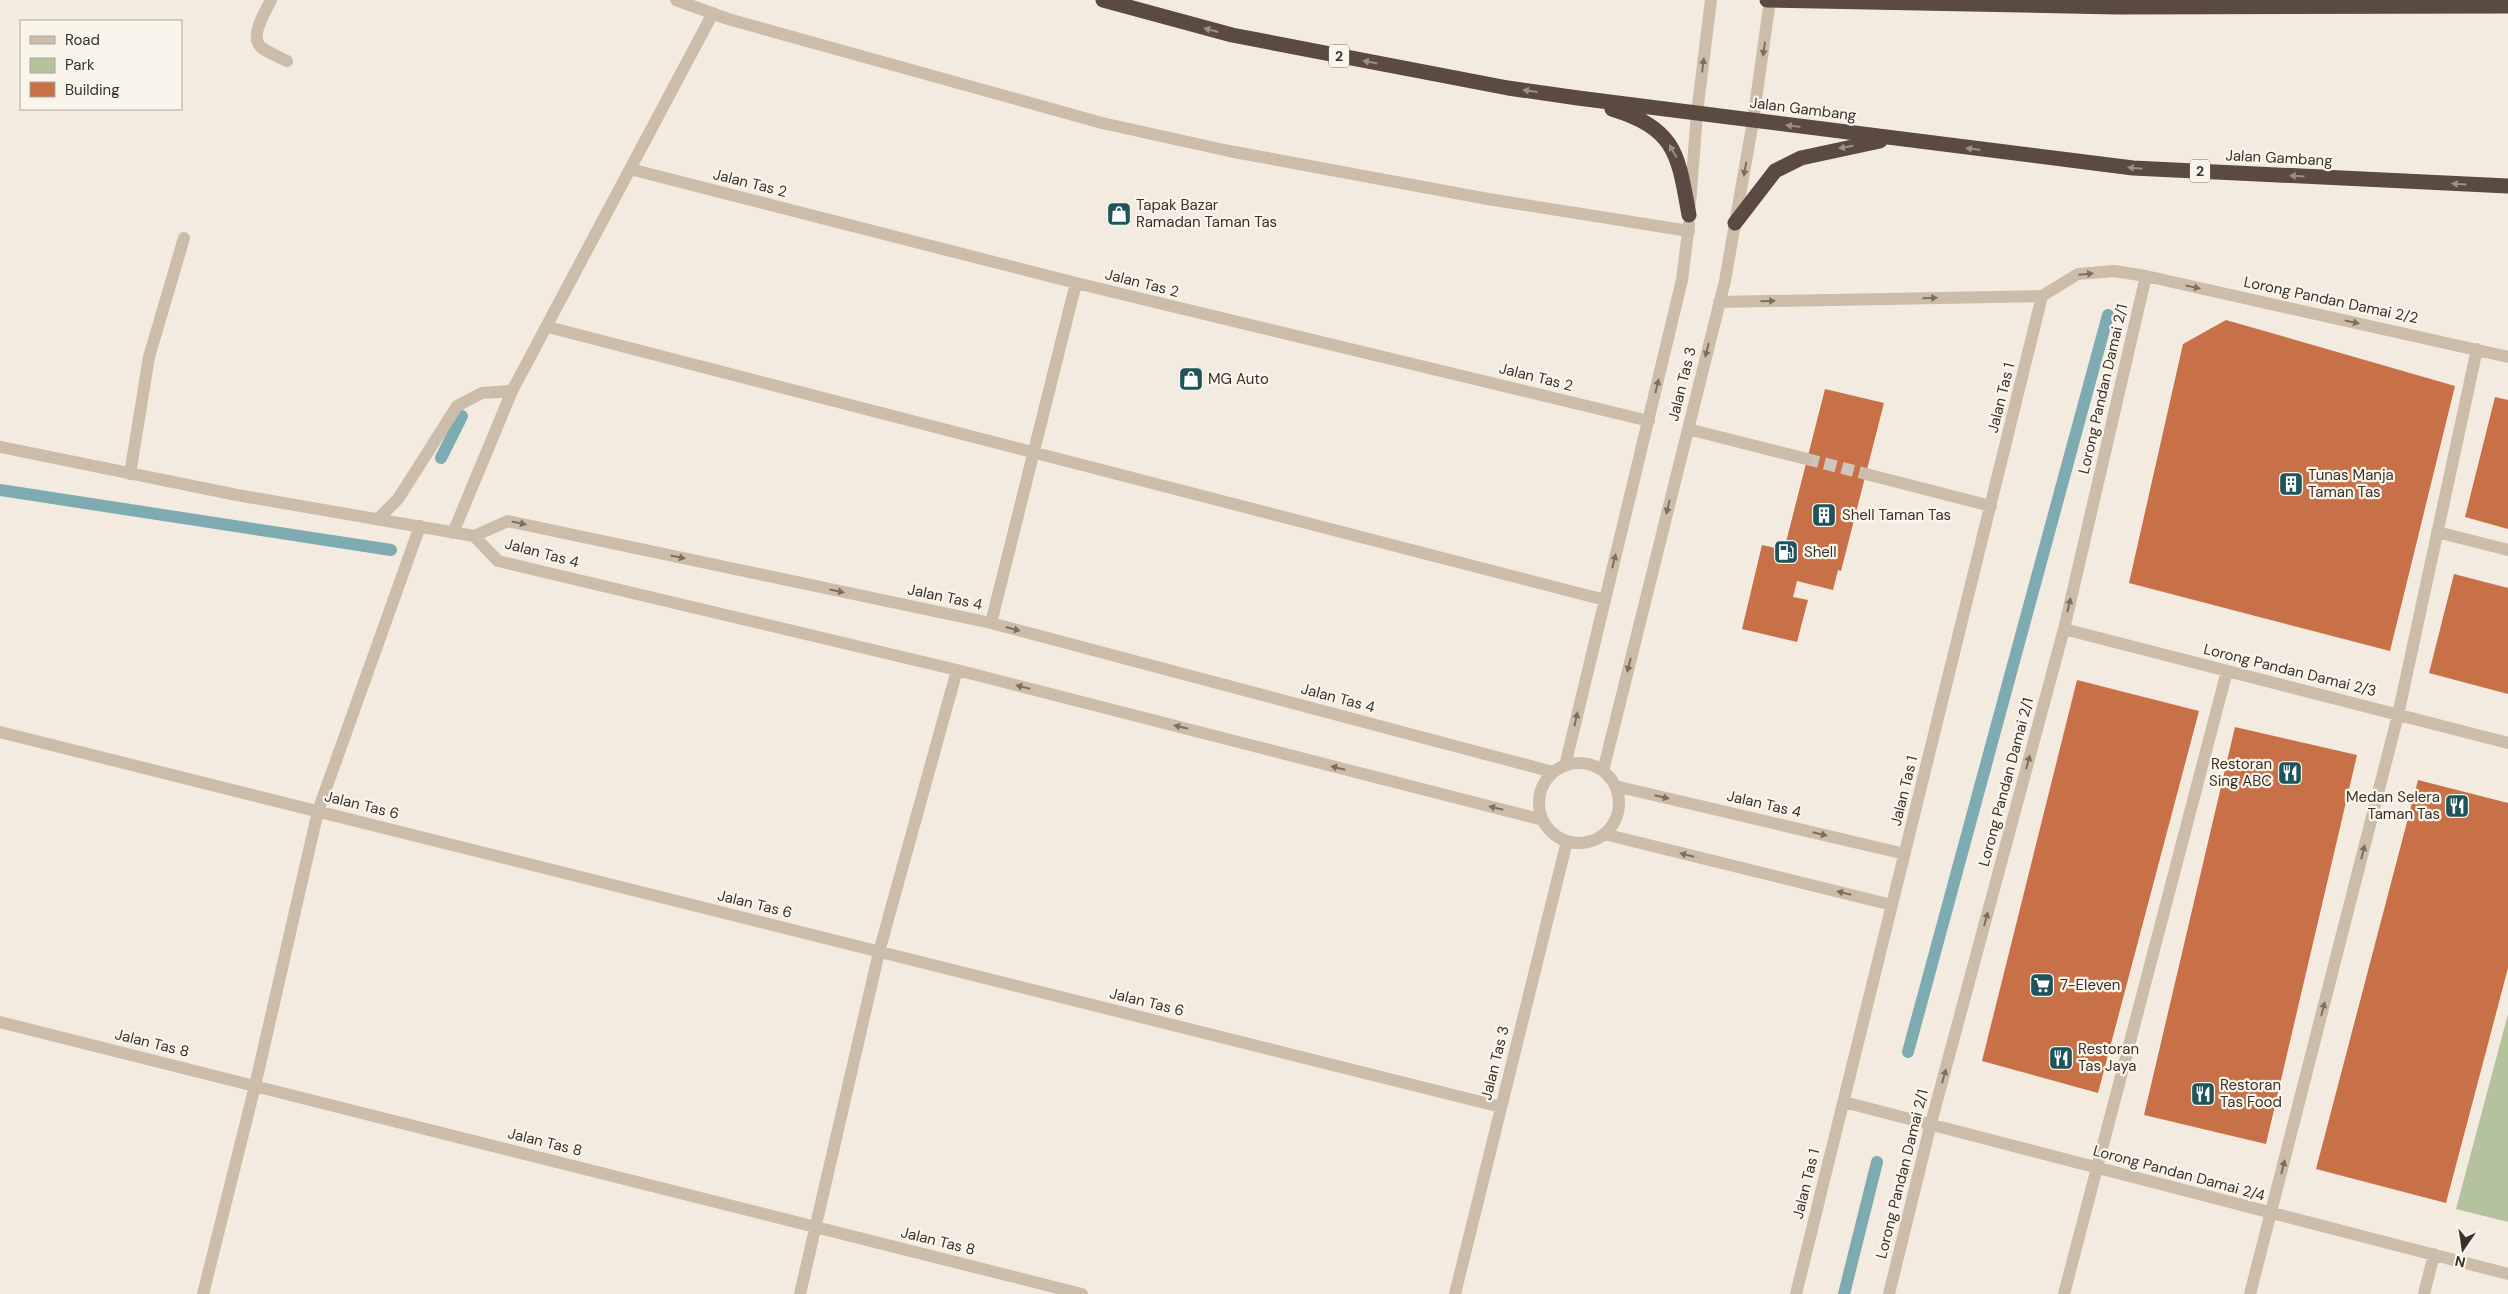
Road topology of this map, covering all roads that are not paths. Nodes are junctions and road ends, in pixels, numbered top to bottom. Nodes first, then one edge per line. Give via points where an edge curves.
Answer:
1 (272, 0) edge
2 (676, 0) edge
3 (1103, 0) edge
4 (1711, 0) edge
5 (1769, 0) edge
6 (2508, 6) edge
7 (713, 13) junction
8 (287, 61) dead end
9 (1578, 98) junction
10 (1697, 113) junction
11 (1754, 121) junction
12 (1894, 139) junction
13 (630, 169) junction
14 (2508, 186) edge
15 (1690, 215) junction
16 (1734, 223) junction
17 (1688, 231) junction
18 (184, 238) dead end
19 (2146, 276) junction
20 (1076, 283) junction
21 (2042, 296) junction
22 (1719, 302) junction
23 (548, 328) junction
24 (2477, 349) junction
25 (2508, 357) edge
26 (512, 391) junction
27 (1649, 421) junction
28 (1688, 429) junction
29 (0, 447) edge
30 (1034, 452) junction
31 (1807, 459) tunnel mouth
32 (130, 474) junction
33 (1866, 474) tunnel mouth
34 (1991, 506) junction
35 (378, 519) junction
36 (420, 526) junction
37 (2437, 532) junction
38 (453, 533) junction
39 (474, 536) junction
40 (2508, 550) edge
41 (1605, 600) junction
42 (991, 623) junction
43 (2064, 629) junction
44 (957, 670) junction
45 (2227, 671) junction
46 (2398, 715) junction
47 (0, 732) edge
48 (2508, 743) edge
49 (1565, 766) junction
50 (1603, 771) junction
51 (1553, 772) junction
52 (1615, 786) junction
53 (318, 811) junction
54 (1543, 820) junction
55 (1604, 834) junction
56 (1568, 841) junction
57 (1905, 854) junction
58 (1892, 905) junction
59 (879, 952) junction
60 (0, 1022) edge
61 (255, 1086) junction
62 (1844, 1102) junction
63 (1501, 1107) junction
64 (1931, 1123) junction
65 (2097, 1169) junction
66 (2271, 1214) junction
67 (817, 1227) junction
68 (2434, 1254) junction
69 (2508, 1274) edge
70 (204, 1294) edge
71 (800, 1294) edge
72 (1082, 1294) edge
73 (1455, 1294) edge
74 (1796, 1294) edge
75 (1889, 1294) edge
76 (2064, 1294) edge
77 (2250, 1294) edge
78 (2424, 1294) edge

1 - 8 street via 258,30 257,40 260,47
2 - 7 street
9 -> 3 highway, Jalan Gambang / 2 via 1508,88 1232,35
10 -> 4 street, Jalan Tas 3
5 - 6 highway via 2117,6
5 -> 11 street, Jalan Tas 3
7 - 13 street
7 - 17 street via 1102,123 1488,199
9 - 10 highway, Jalan Gambang / 2
15 -> 9 highway via 1680,162 1664,134 1630,114
10 - 11 highway, Jalan Gambang / 2
10 - 15 street, Jalan Tas 3
12 -> 11 highway, Jalan Gambang / 2
11 -> 16 street, Jalan Tas 3
14 -> 12 highway, Jalan Gambang / 2 via 2133,168
12 -> 16 highway via 1834,149 1801,158 1774,171
13 - 20 street, Jalan Tas 2
13 - 23 street
15 - 17 street, Jalan Tas 3
16 - 22 street, Jalan Tas 3
27 -> 17 street, Jalan Tas 3 via 1682,280
18 - 32 street via 149,357
21 -> 19 street, Lorong Pandan Damai 2/2 via 2078,274 2114,272
19 -> 24 street, Lorong Pandan Damai 2/2
43 -> 19 street, Lorong Pandan Damai 2/1
20 - 27 street, Jalan Tas 2
20 - 30 street
22 -> 21 street
21 - 34 street, Jalan Tas 1
22 -> 28 street, Jalan Tas 3
23 - 26 street
23 - 30 street
24 - 25 street, Lorong Pandan Damai 2/2
24 - 37 street
26 - 35 street via 482,393 457,406 398,499
26 - 38 street
41 -> 27 street, Jalan Tas 3
28 - 31 street
28 -> 50 street, Jalan Tas 3
29 - 32 street
30 - 41 street
30 - 42 street
32 - 35 street
33 - 34 street
34 - 57 street, Jalan Tas 1
35 - 36 street
36 - 38 street
36 - 53 street
37 - 40 street
37 - 46 street
38 - 39 street
39 -> 42 street, Jalan Tas 4 via 508,521
39 - 44 street, Jalan Tas 4 via 498,561
49 -> 41 street, Jalan Tas 3
42 -> 51 street, Jalan Tas 4
43 - 45 street, Lorong Pandan Damai 2/3
64 -> 43 street, Lorong Pandan Damai 2/1
54 -> 44 street, Jalan Tas 4
44 - 59 street
45 - 46 street, Lorong Pandan Damai 2/3
45 - 65 street
46 - 48 street, Lorong Pandan Damai 2/3
66 -> 46 street
47 - 53 street, Jalan Tas 6
49 - 50 street via 1578,763
49 - 51 street
50 - 52 street
51 - 54 street via 1540,794 1539,808
52 - 55 street via 1619,805 1616,818
52 -> 57 street, Jalan Tas 4
53 - 59 street, Jalan Tas 6
53 - 61 street
54 - 56 street via 1550,831
55 - 56 street via 1587,842
58 -> 55 street
56 - 63 street, Jalan Tas 3
57 - 58 street, Jalan Tas 1
58 - 62 street, Jalan Tas 1
59 - 63 street, Jalan Tas 6
59 - 67 street
60 - 61 street, Jalan Tas 8
61 - 67 street, Jalan Tas 8
61 - 70 street
62 - 64 street, Lorong Pandan Damai 2/4
62 - 74 street, Jalan Tas 1
63 - 73 street, Jalan Tas 3
64 - 65 street, Lorong Pandan Damai 2/4
64 - 75 street, Lorong Pandan Damai 2/1
65 - 66 street, Lorong Pandan Damai 2/4
65 - 76 street
66 - 68 street, Lorong Pandan Damai 2/4
66 - 77 street
67 - 71 street
67 - 72 street, Jalan Tas 8
68 - 69 street, Lorong Pandan Damai 2/4
68 - 78 street

